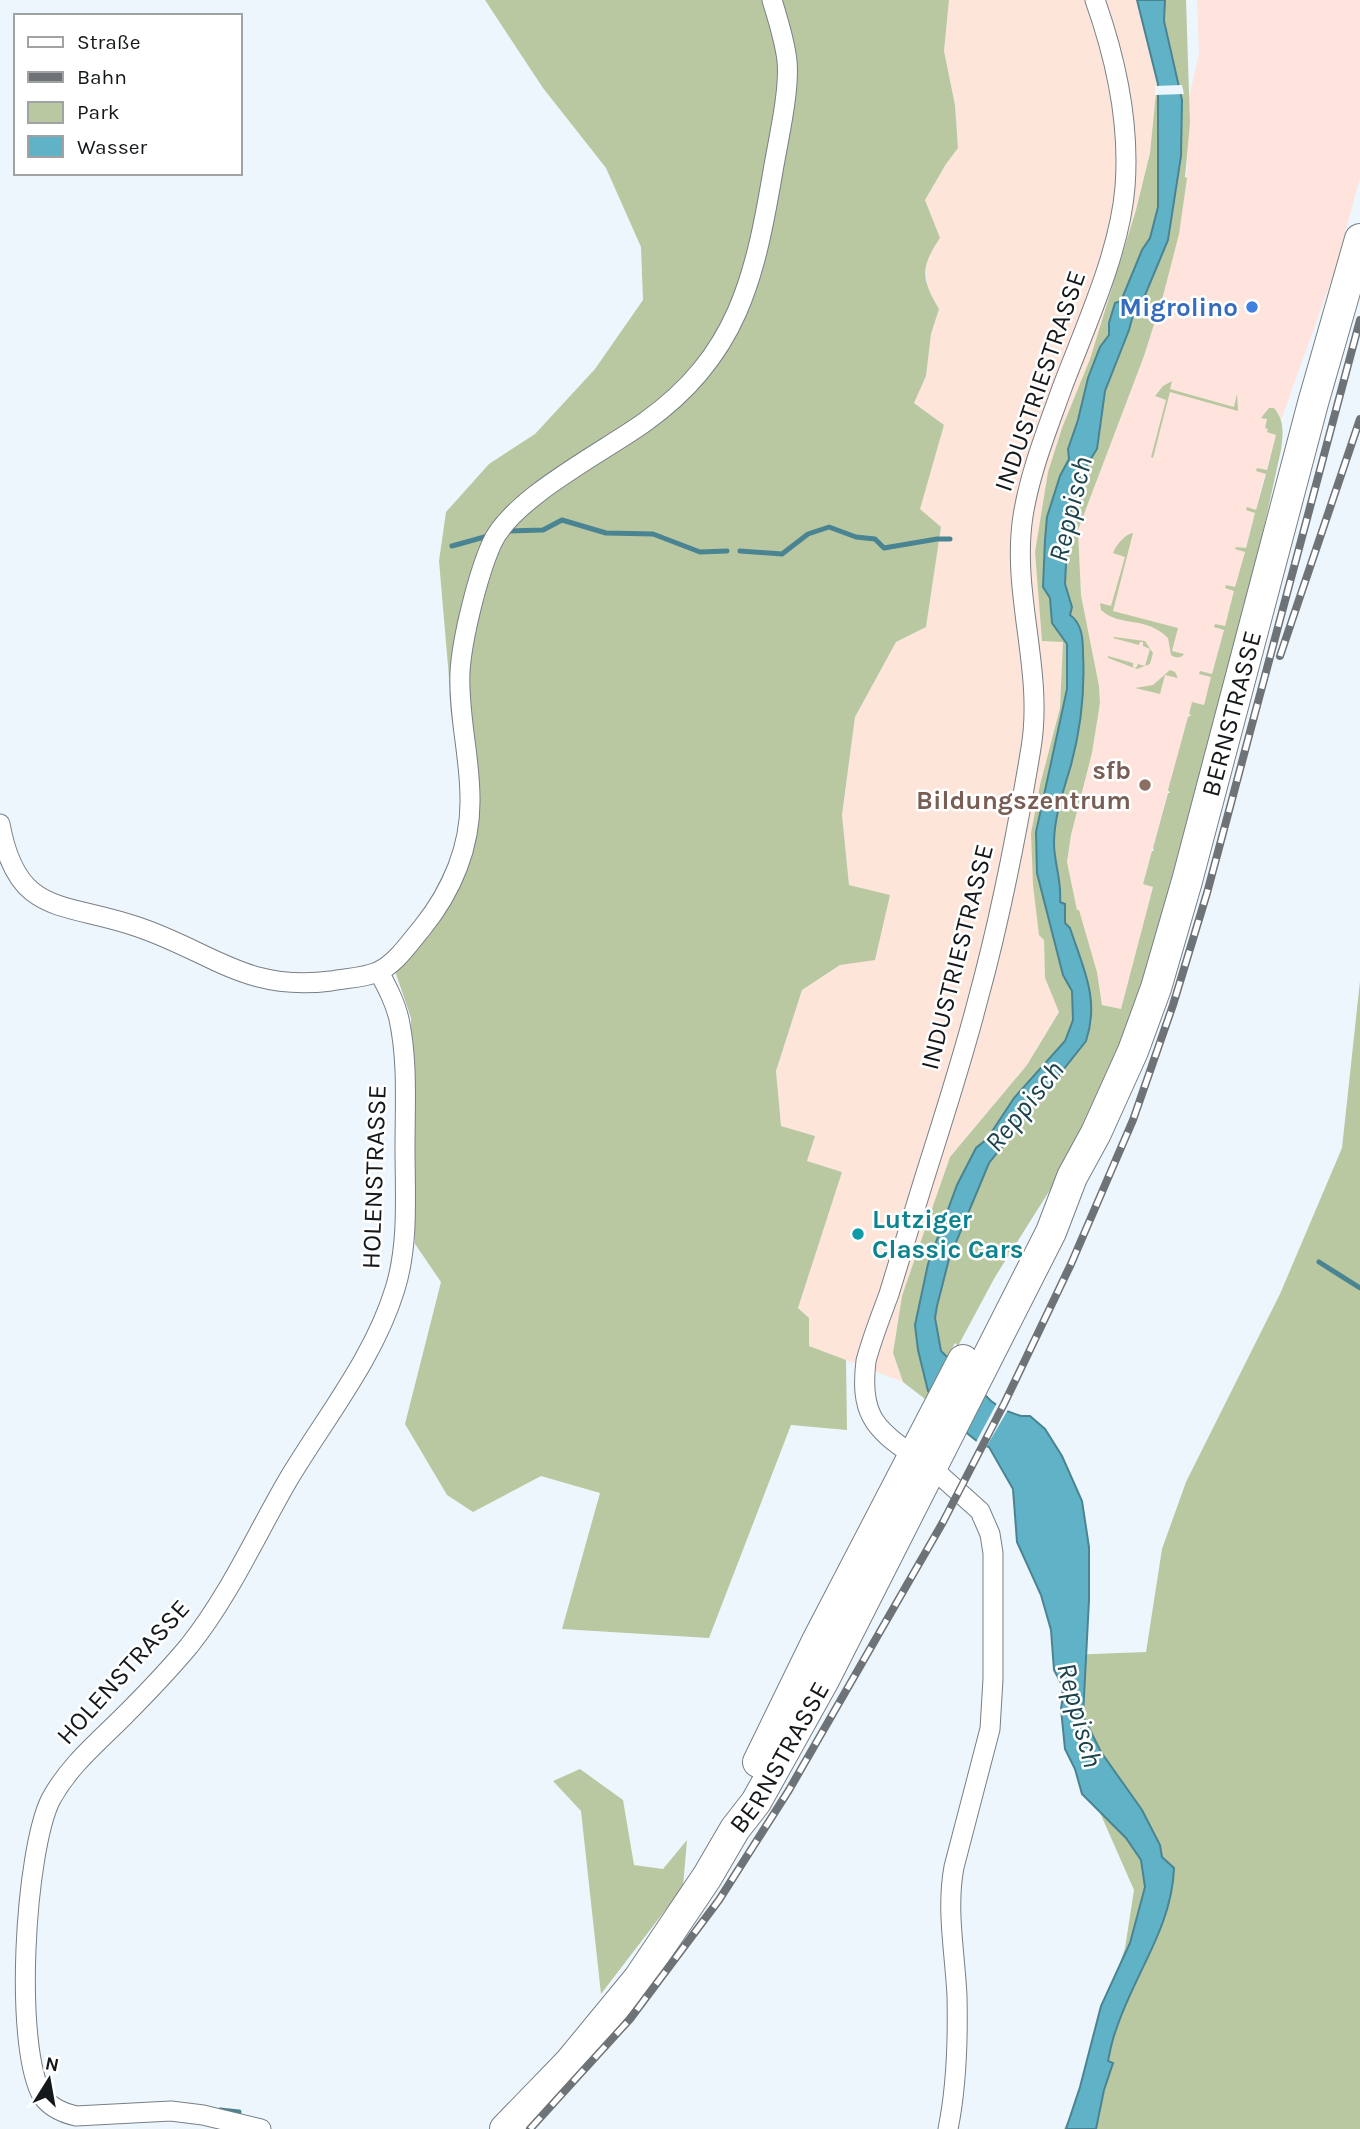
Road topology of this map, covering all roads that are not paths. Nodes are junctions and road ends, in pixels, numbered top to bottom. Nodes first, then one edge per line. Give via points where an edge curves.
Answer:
1 (772, 0) edge
2 (1095, 0) edge
3 (1360, 239) edge
4 (0, 824) edge
5 (379, 972) junction
6 (922, 1461) junction
7 (261, 2129) edge
8 (505, 2129) edge
9 (948, 2129) edge

1 - 5 street via 787,75 766,208 743,301 691,384 649,419 528,502 494,538 460,666 470,797 462,856 430,918
2 - 6 street, INDUSTRIESTRASSE via 1121,95 1126,142 1119,226 1039,451 1022,519 1020,570 1034,679 1032,743 995,933 865,1371 866,1402 874,1421 885,1436
3 - 6 main road, BERNSTRASSE via 1156,988 1051,1232 973,1363
4 - 5 street via 17,876 44,901 149,930 267,981 312,983
5 - 7 street, HOLENSTRASSE via 396,1008 403,1048 404,1235 390,1304 357,1369 208,1619 169,1669 75,1764 57,1789 39,1832 30,1892 26,2025 34,2077 48,2103 76,2116 171,2111
6 - 8 main road, BERNSTRASSE via 818,1692 755,1802 639,1978 569,2063
6 - 9 street, INDUSTRIESTRASSE via 980,1511 990,1534 993,1570 990,1729 950,1890 957,2008 955,2089

